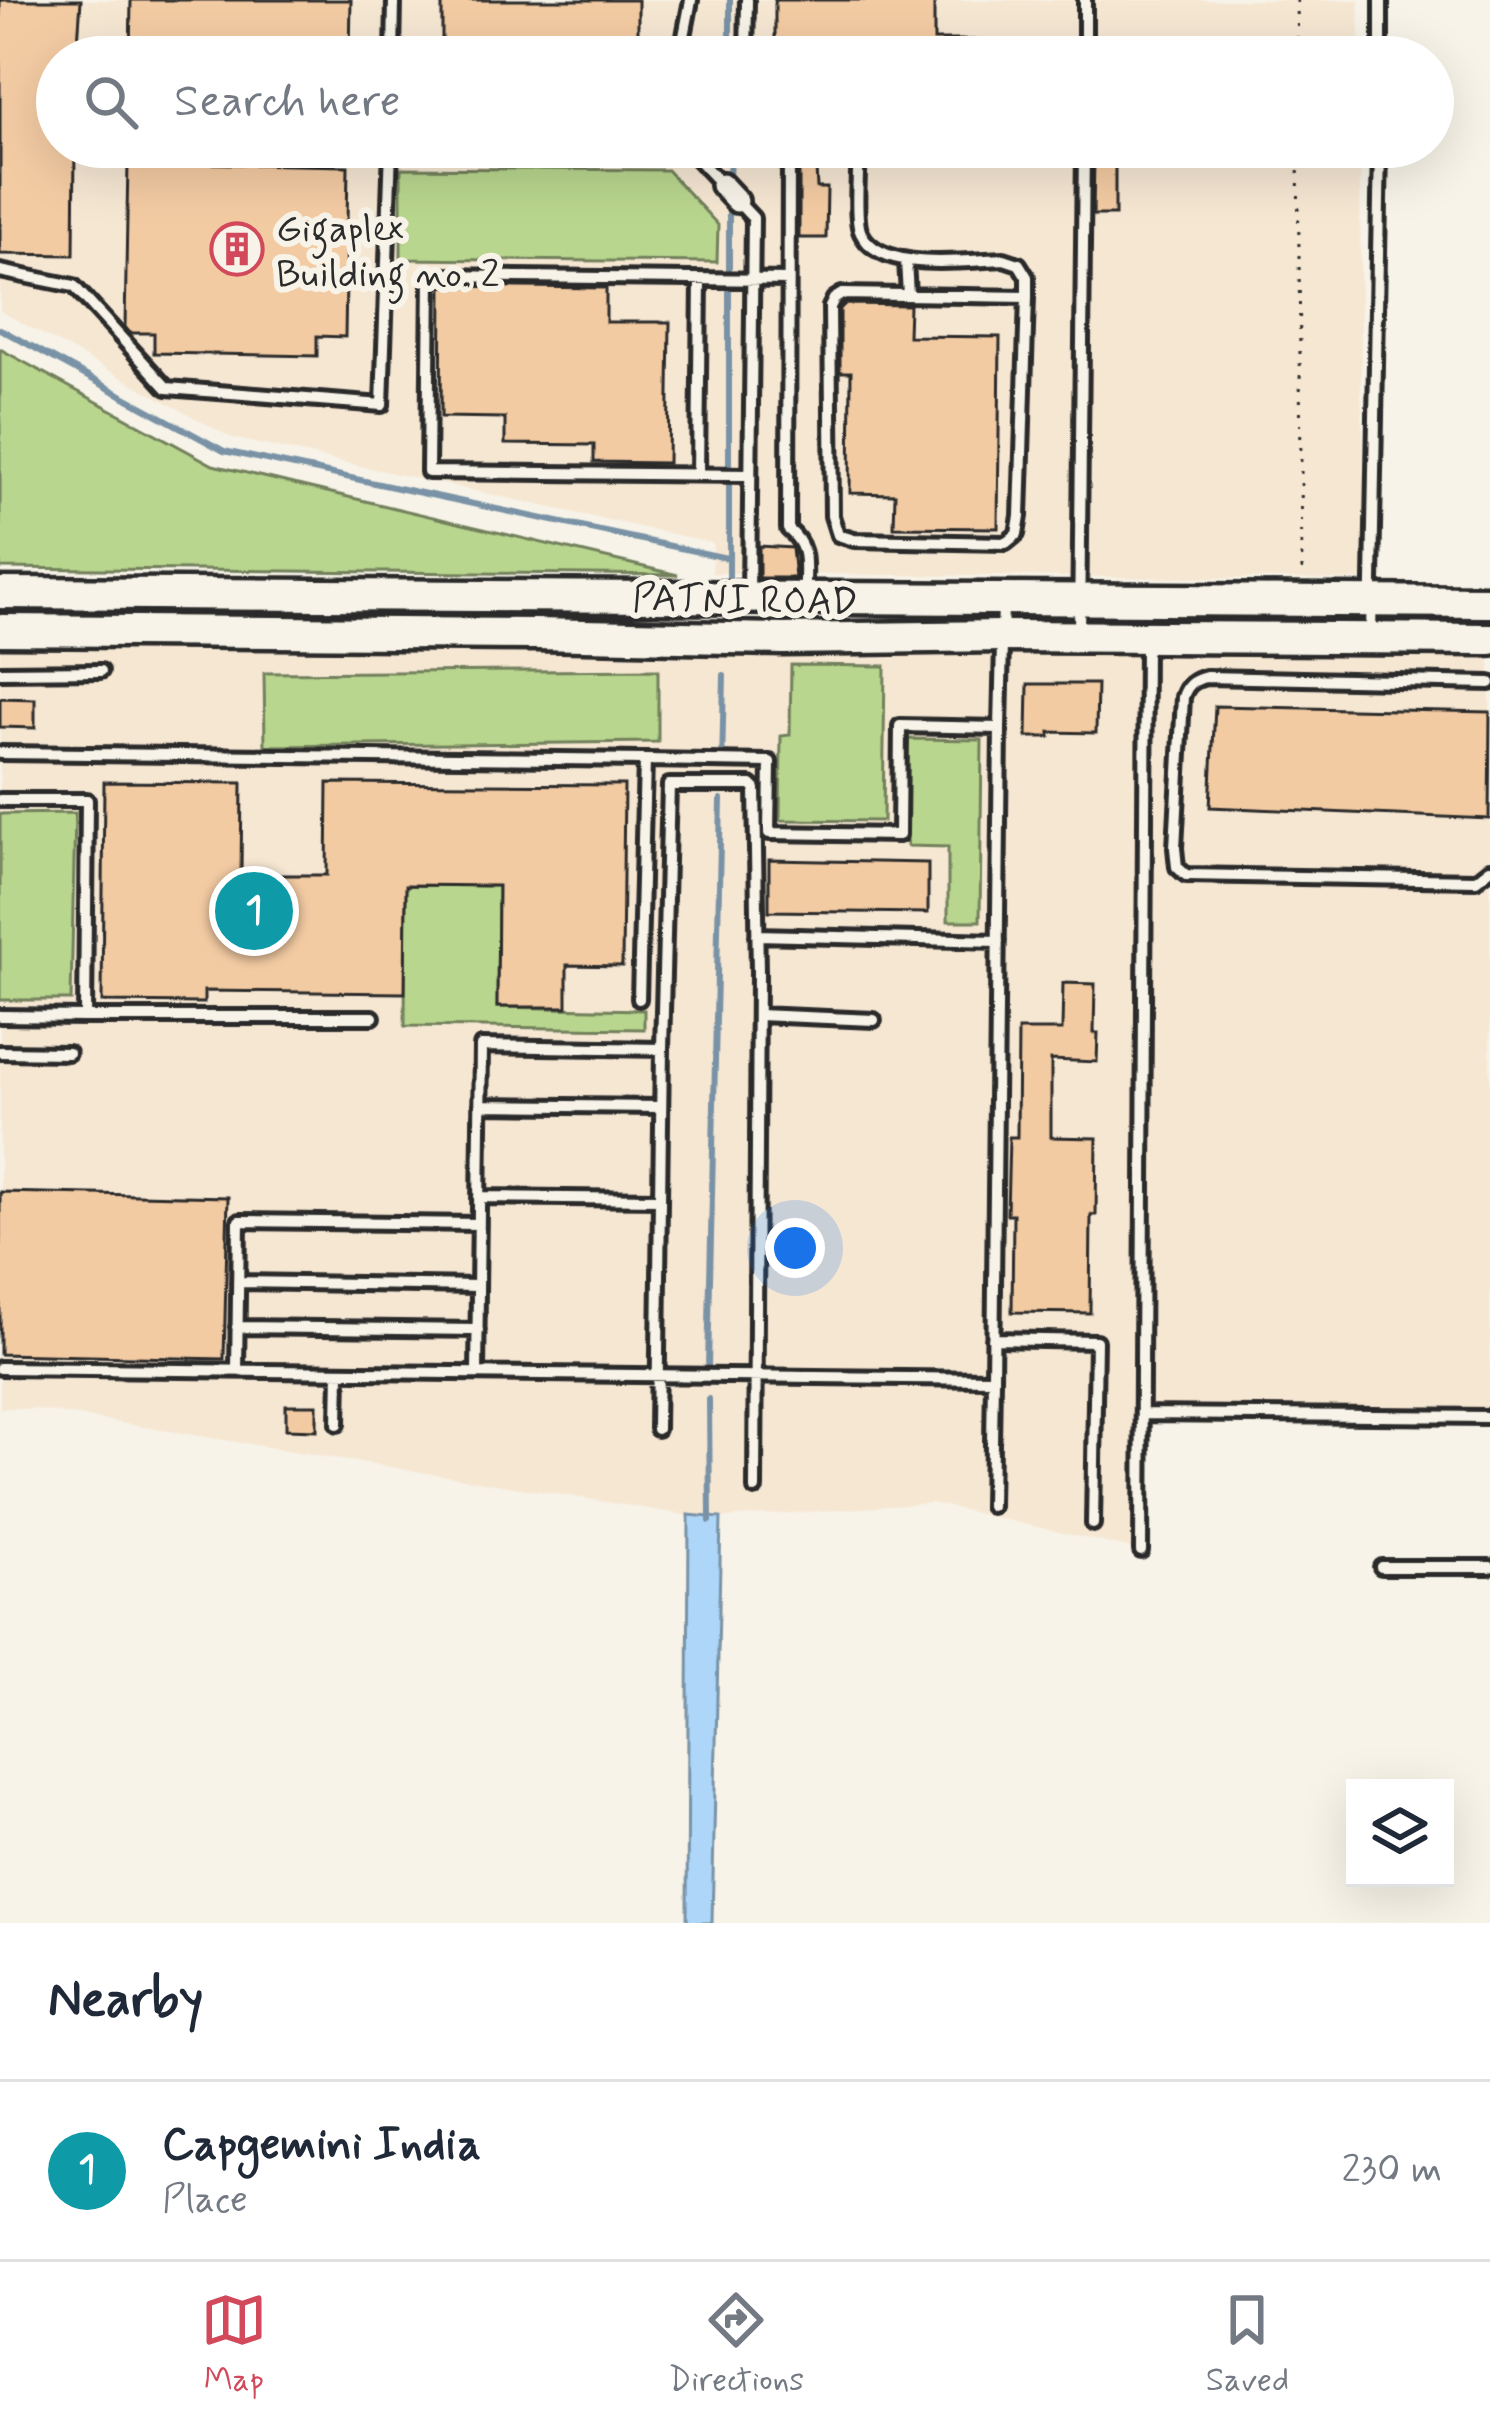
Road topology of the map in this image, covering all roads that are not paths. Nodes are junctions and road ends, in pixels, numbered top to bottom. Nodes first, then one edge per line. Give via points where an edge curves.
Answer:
1 (394, 0) edge
2 (691, 0) edge
3 (747, 0) edge
4 (1085, 0) edge
5 (1382, 0) edge
6 (393, 36) edge
7 (684, 36) edge
8 (746, 36) edge
9 (1085, 36) edge
10 (1381, 36) edge
11 (390, 168) edge
12 (706, 168) edge
13 (788, 168) edge
14 (859, 168) edge
15 (1084, 168) edge
16 (1380, 168) edge
17 (906, 261) junction
18 (0, 271) edge
19 (700, 279) junction
20 (746, 279) junction
21 (788, 280) junction
22 (908, 296) junction
23 (1027, 297) junction
24 (698, 475) junction
25 (750, 476) junction
26 (0, 593) edge
27 (749, 596) junction
28 (805, 597) junction
29 (1003, 598) junction
30 (1079, 599) junction
31 (1372, 601) junction
32 (1490, 602) edge
33 (0, 630) edge
34 (1003, 636) junction
35 (1079, 637) junction
36 (1146, 637) junction
37 (1371, 638) junction
38 (1490, 639) edge
39 (101, 671) dead end
40 (0, 672) edge
41 (1490, 683) edge
42 (1000, 728) junction
43 (0, 753) edge
44 (645, 760) junction
45 (674, 761) junction
46 (669, 784) junction
47 (0, 800) edge
48 (1490, 869) edge
49 (757, 935) junction
50 (998, 941) junction
51 (639, 999) dead end
52 (0, 1016) edge
53 (758, 1016) junction
54 (85, 1017) junction
55 (373, 1017) dead end
56 (874, 1020) dead end
57 (662, 1049) junction
58 (0, 1052) edge
59 (68, 1053) dead end
60 (480, 1105) junction
61 (662, 1107) junction
62 (479, 1197) junction
63 (660, 1199) junction
64 (479, 1224) junction
65 (238, 1282) junction
66 (478, 1286) junction
67 (237, 1327) junction
68 (478, 1330) junction
69 (993, 1339) junction
70 (0, 1368) edge
71 (236, 1370) junction
72 (339, 1372) junction
73 (477, 1373) junction
74 (658, 1375) junction
75 (756, 1377) junction
76 (993, 1379) junction
77 (1142, 1414) junction
78 (1490, 1417) edge
79 (338, 1424) dead end
80 (657, 1429) dead end
81 (755, 1489) dead end
82 (991, 1506) dead end
83 (1094, 1524) dead end
84 (1142, 1551) dead end
85 (1381, 1567) dead end
86 (1490, 1568) edge

1 - 6 lane
2 - 7 lane
3 - 8 lane
4 - 9 lane
5 - 10 lane
11 - 18 lane via 382,406 166,388 74,286
12 - 20 lane via 752,218
13 - 21 lane
14 - 17 lane via 858,230 874,251
15 - 30 lane
16 - 31 lane
17 - 22 lane
17 - 23 lane via 1019,264
19 - 20 lane
19 - 24 lane
19 - 24 lane via 430,276 428,451 428,472
20 - 21 lane
20 - 25 lane
21 - 28 lane via 788,529 805,552
22 - 23 lane
22 - 23 lane via 842,294 830,308 832,516 838,535 854,540 1006,543 1017,534
24 - 25 lane
25 - 27 lane
26 - 27 main road, PATNI ROAD
27 - 28 main road, PATNI ROAD
28 - 29 main road, PATNI ROAD
29 - 30 main road, PATNI ROAD
29 - 34 lane
30 - 31 main road, PATNI ROAD
30 - 35 lane
31 - 32 main road, PATNI ROAD
31 - 37 lane
33 - 34 main road, PATNI ROAD
34 - 35 main road, PATNI ROAD
34 - 42 lane
35 - 36 main road, PATNI ROAD
36 - 37 main road, PATNI ROAD
36 - 77 lane
37 - 38 main road, PATNI ROAD
39 - 40 lane
41 - 48 lane via 1196,679 1183,698 1175,848 1186,875 1476,880
42 - 45 lane via 900,726 899,835 769,833 770,762
42 - 50 lane
43 - 44 lane
44 - 45 lane
44 - 51 lane
45 - 46 lane
46 - 49 lane via 755,789
46 - 57 lane
47 - 54 lane via 88,800
49 - 50 lane
49 - 53 lane
50 - 69 lane
52 - 54 lane
53 - 56 lane
53 - 75 lane
54 - 55 lane
57 - 60 lane via 481,1046
57 - 61 lane
58 - 59 lane
60 - 61 lane
60 - 62 lane
61 - 63 lane
62 - 63 lane
62 - 64 lane
63 - 74 lane
64 - 65 lane via 239,1221
64 - 66 lane
65 - 66 lane
65 - 67 lane
66 - 68 lane
67 - 68 lane
67 - 71 lane
68 - 73 lane
69 - 76 lane
69 - 83 lane via 1096,1340
70 - 71 lane
71 - 72 lane
72 - 73 lane
72 - 79 lane
73 - 74 lane
74 - 75 lane
74 - 80 lane
75 - 76 lane
75 - 81 lane
76 - 82 lane
77 - 78 lane
77 - 84 lane
85 - 86 lane

